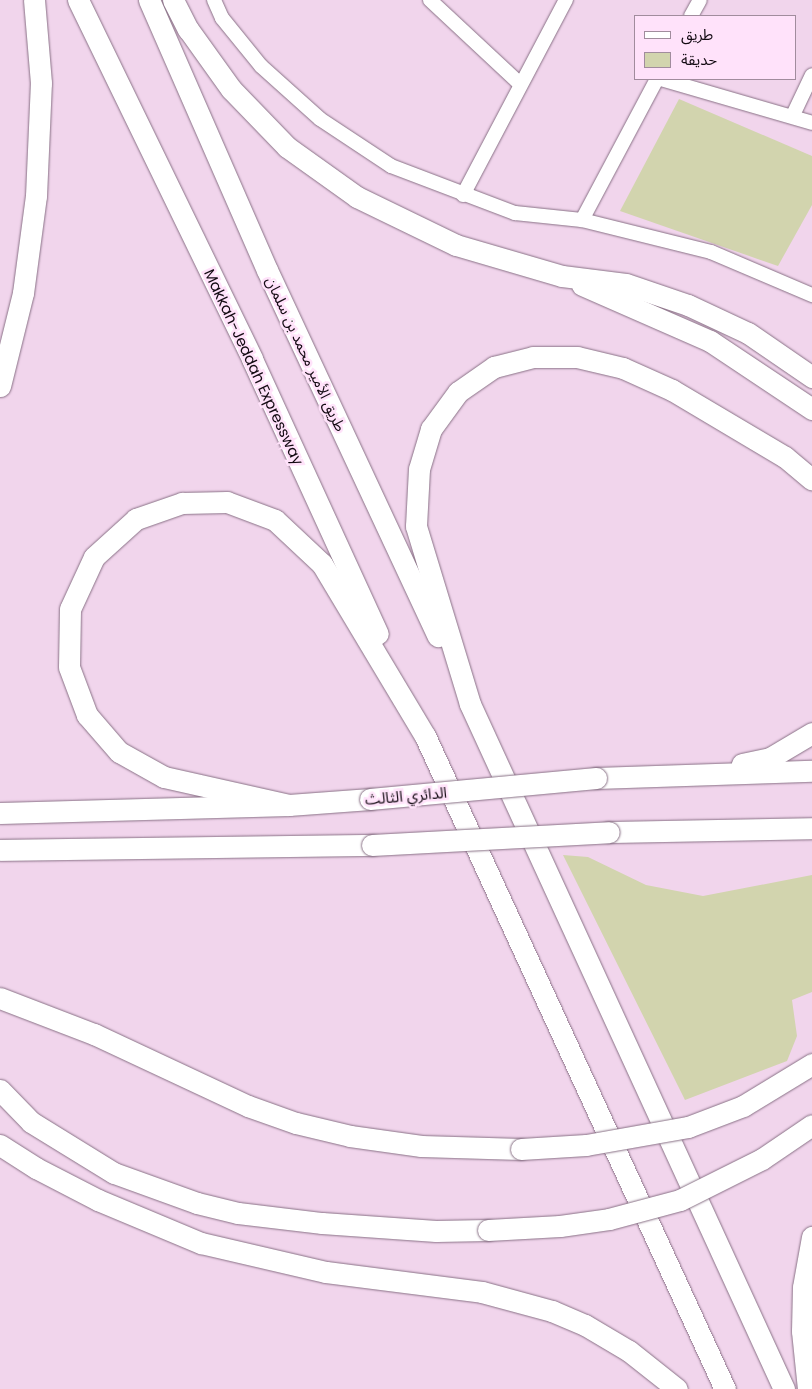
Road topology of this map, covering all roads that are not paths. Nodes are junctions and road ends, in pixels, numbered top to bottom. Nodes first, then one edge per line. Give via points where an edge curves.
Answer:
1 (34, 0) edge
2 (78, 0) edge
3 (149, 0) edge
4 (173, 0) edge
5 (214, 0) edge
6 (430, 0) edge
7 (566, 0) edge
8 (700, 0) edge
9 (692, 15) edge
10 (812, 74) edge
11 (656, 80) edge
12 (665, 80) edge
13 (520, 84) junction
14 (794, 115) junction
15 (812, 123) edge
16 (463, 195) junction
17 (582, 220) junction
18 (562, 276) junction
19 (812, 295) edge
20 (13, 339) junction
21 (0, 370) edge
22 (812, 377) edge
23 (0, 386) edge
24 (812, 408) edge
25 (812, 480) edge
26 (470, 704) junction
27 (812, 733) edge
28 (425, 736) junction
29 (812, 771) edge
30 (684, 777) junction
31 (289, 805) junction
32 (0, 813) edge
33 (812, 828) edge
34 (0, 850) edge
35 (0, 998) edge
36 (812, 1064) edge
37 (0, 1090) edge
38 (812, 1125) edge
39 (0, 1145) edge
40 (812, 1237) edge
41 (677, 1389) edge
42 (726, 1389) edge
43 (784, 1389) edge
44 (808, 1389) edge

1 - 20 highway via 41,83 40,142 32,231
2 - 28 highway, Makkah-Jeddah Expressway via 252,360
3 - 26 highway, طريق الأمير محمد بن سلمان via 267,270
4 - 18 highway via 188,29 231,89 287,147 320,173 357,197 456,245
5 - 16 street via 222,18 261,66 320,119 390,166
6 - 13 street
7 - 13 street
8 - 9 street
10 - 14 street
11 - 17 street
12 - 14 street
13 - 16 street
14 - 15 street
16 - 17 street via 515,213
17 - 19 street via 711,252
18 - 22 highway via 626,284 688,305 748,333
18 - 24 highway via 710,341
20 - 21 highway
20 - 23 highway
25 - 26 highway via 785,457 672,390 623,368 577,357 533,357 494,367 458,392 431,429 419,470 416,526
26 - 43 highway
27 - 30 highway via 770,758
28 - 31 highway via 322,564 275,520 227,502 182,503 136,519 94,557 70,609 69,667 87,715 119,752 164,777
28 - 42 highway
29 - 30 highway, الدائري الثالث
30 - 31 highway, الدائري الثالث, bridge via 596,778
31 - 32 highway, الدائري الثالث
33 - 34 highway, bridge via 609,832 372,845
35 - 36 highway, bridge via 94,1034 248,1106 296,1123 350,1136 420,1146 521,1149 586,1145 688,1127 744,1106
37 - 38 highway, bridge via 31,1122 114,1173 197,1203 238,1213 436,1232 560,1226 609,1219 680,1200 762,1159
39 - 41 highway via 98,1200 201,1243 326,1272 482,1292 552,1312 585,1325 629,1351
40 - 44 highway via 803,1305

